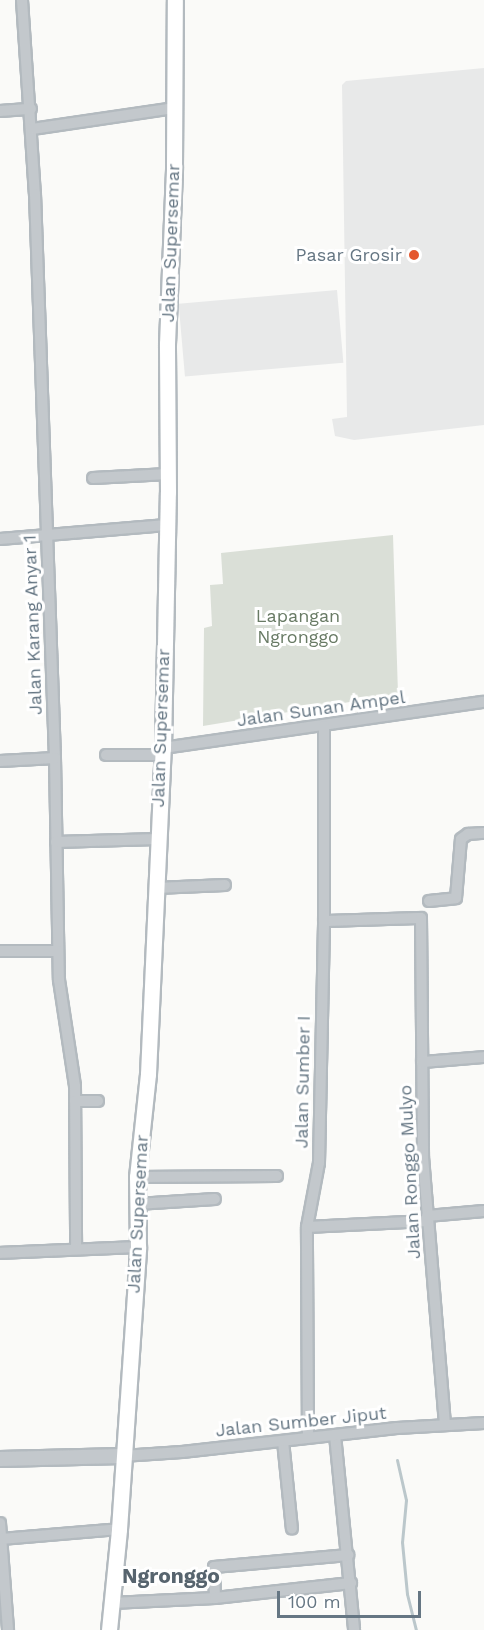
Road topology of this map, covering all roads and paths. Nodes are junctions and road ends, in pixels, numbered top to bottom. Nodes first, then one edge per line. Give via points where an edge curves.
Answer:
1 (22, 0) edge
2 (175, 0) edge
3 (175, 108) junction
4 (30, 109) junction
5 (0, 111) edge
6 (32, 129) junction
7 (168, 474) junction
8 (93, 478) dead end
9 (166, 525) junction
10 (46, 536) junction
11 (0, 539) edge
12 (484, 702) edge
13 (324, 726) junction
14 (162, 751) junction
15 (106, 755) dead end
16 (55, 758) junction
17 (0, 761) edge
18 (484, 833) edge
19 (158, 838) junction
20 (56, 842) junction
21 (225, 885) dead end
22 (156, 888) junction
23 (429, 901) dead end
24 (324, 921) junction
25 (0, 951) edge
26 (58, 951) junction
27 (484, 1057) edge
28 (422, 1062) junction
29 (75, 1101) junction
30 (98, 1101) dead end
31 (277, 1176) dead end
32 (138, 1177) junction
33 (215, 1199) dead end
34 (137, 1204) junction
35 (484, 1211) edge
36 (427, 1219) junction
37 (307, 1227) junction
38 (138, 1247) junction
39 (76, 1248) junction
40 (0, 1253) edge
41 (484, 1423) edge
42 (445, 1424) junction
43 (335, 1435) junction
44 (308, 1438) junction
45 (283, 1441) junction
46 (122, 1455) junction
47 (0, 1459) edge
48 (0, 1523) edge
49 (119, 1529) junction
50 (292, 1529) dead end
51 (1, 1539) edge
52 (348, 1555) junction
53 (351, 1583) junction
54 (2, 1586) edge
55 (215, 1598) junction
56 (112, 1604) junction
57 (8, 1630) edge
58 (109, 1630) edge
59 (354, 1630) edge

1 - 4 street, Jalan Karang Anyar 1
2 - 3 main road, Jalan Supersemar
3 - 6 street
3 - 7 main road, Jalan Supersemar via 167,344
4 - 5 street
4 - 6 street, Jalan Karang Anyar 1
6 - 10 street, Jalan Karang Anyar 1
7 - 8 street
7 - 9 main road, Jalan Supersemar
9 - 10 street
9 - 14 main road, Jalan Supersemar
10 - 11 street
10 - 16 street, Jalan Karang Anyar 1
12 - 13 street, Jalan Sunan Ampel
13 - 14 street, Jalan Sunan Ampel
13 - 24 street, Jalan Sumber I
14 - 15 street, Jalan Sunan Ampel
14 - 19 main road, Jalan Supersemar
16 - 17 street
16 - 20 street, Jalan Karang Anyar 1
18 - 23 street via 468,834 461,839 456,898
19 - 20 street
19 - 22 main road, Jalan Supersemar
20 - 26 street, Jalan Karang Anyar 1
21 - 22 street
22 - 32 main road, Jalan Supersemar via 148,1074
24 - 28 street, Jalan Ronggo Mulyo via 421,918
24 - 37 street, Jalan Sumber I via 319,1163
25 - 26 street
26 - 29 street, Jalan Karang Anyar 1
27 - 28 street
28 - 36 street, Jalan Ronggo Mulyo
29 - 30 street
29 - 39 street, Jalan Karang Anyar 1
31 - 32 street
32 - 34 main road, Jalan Supersemar
33 - 34 street
34 - 38 main road, Jalan Supersemar
35 - 36 street
36 - 37 street
36 - 42 street, Jalan Ronggo Mulyo
37 - 44 street, Jalan Sumber I
38 - 39 street
38 - 46 main road, Jalan Supersemar
39 - 40 street
41 - 42 street, Jalan Sumber Jiput
42 - 43 street, Jalan Sumber Jiput
43 - 44 street, Jalan Sumber Jiput
43 - 52 street
44 - 45 street, Jalan Sumber Jiput
45 - 46 street, Jalan Sumber Jiput
45 - 50 street
46 - 47 street
46 - 49 main road, Jalan Supersemar
48 - 51 street
49 - 51 street
49 - 56 main road, Jalan Supersemar
51 - 54 street
52 - 53 street
52 - 55 street via 214,1567
53 - 55 street
53 - 59 street
54 - 57 street
55 - 56 street
56 - 58 main road, Jalan Supersemar

